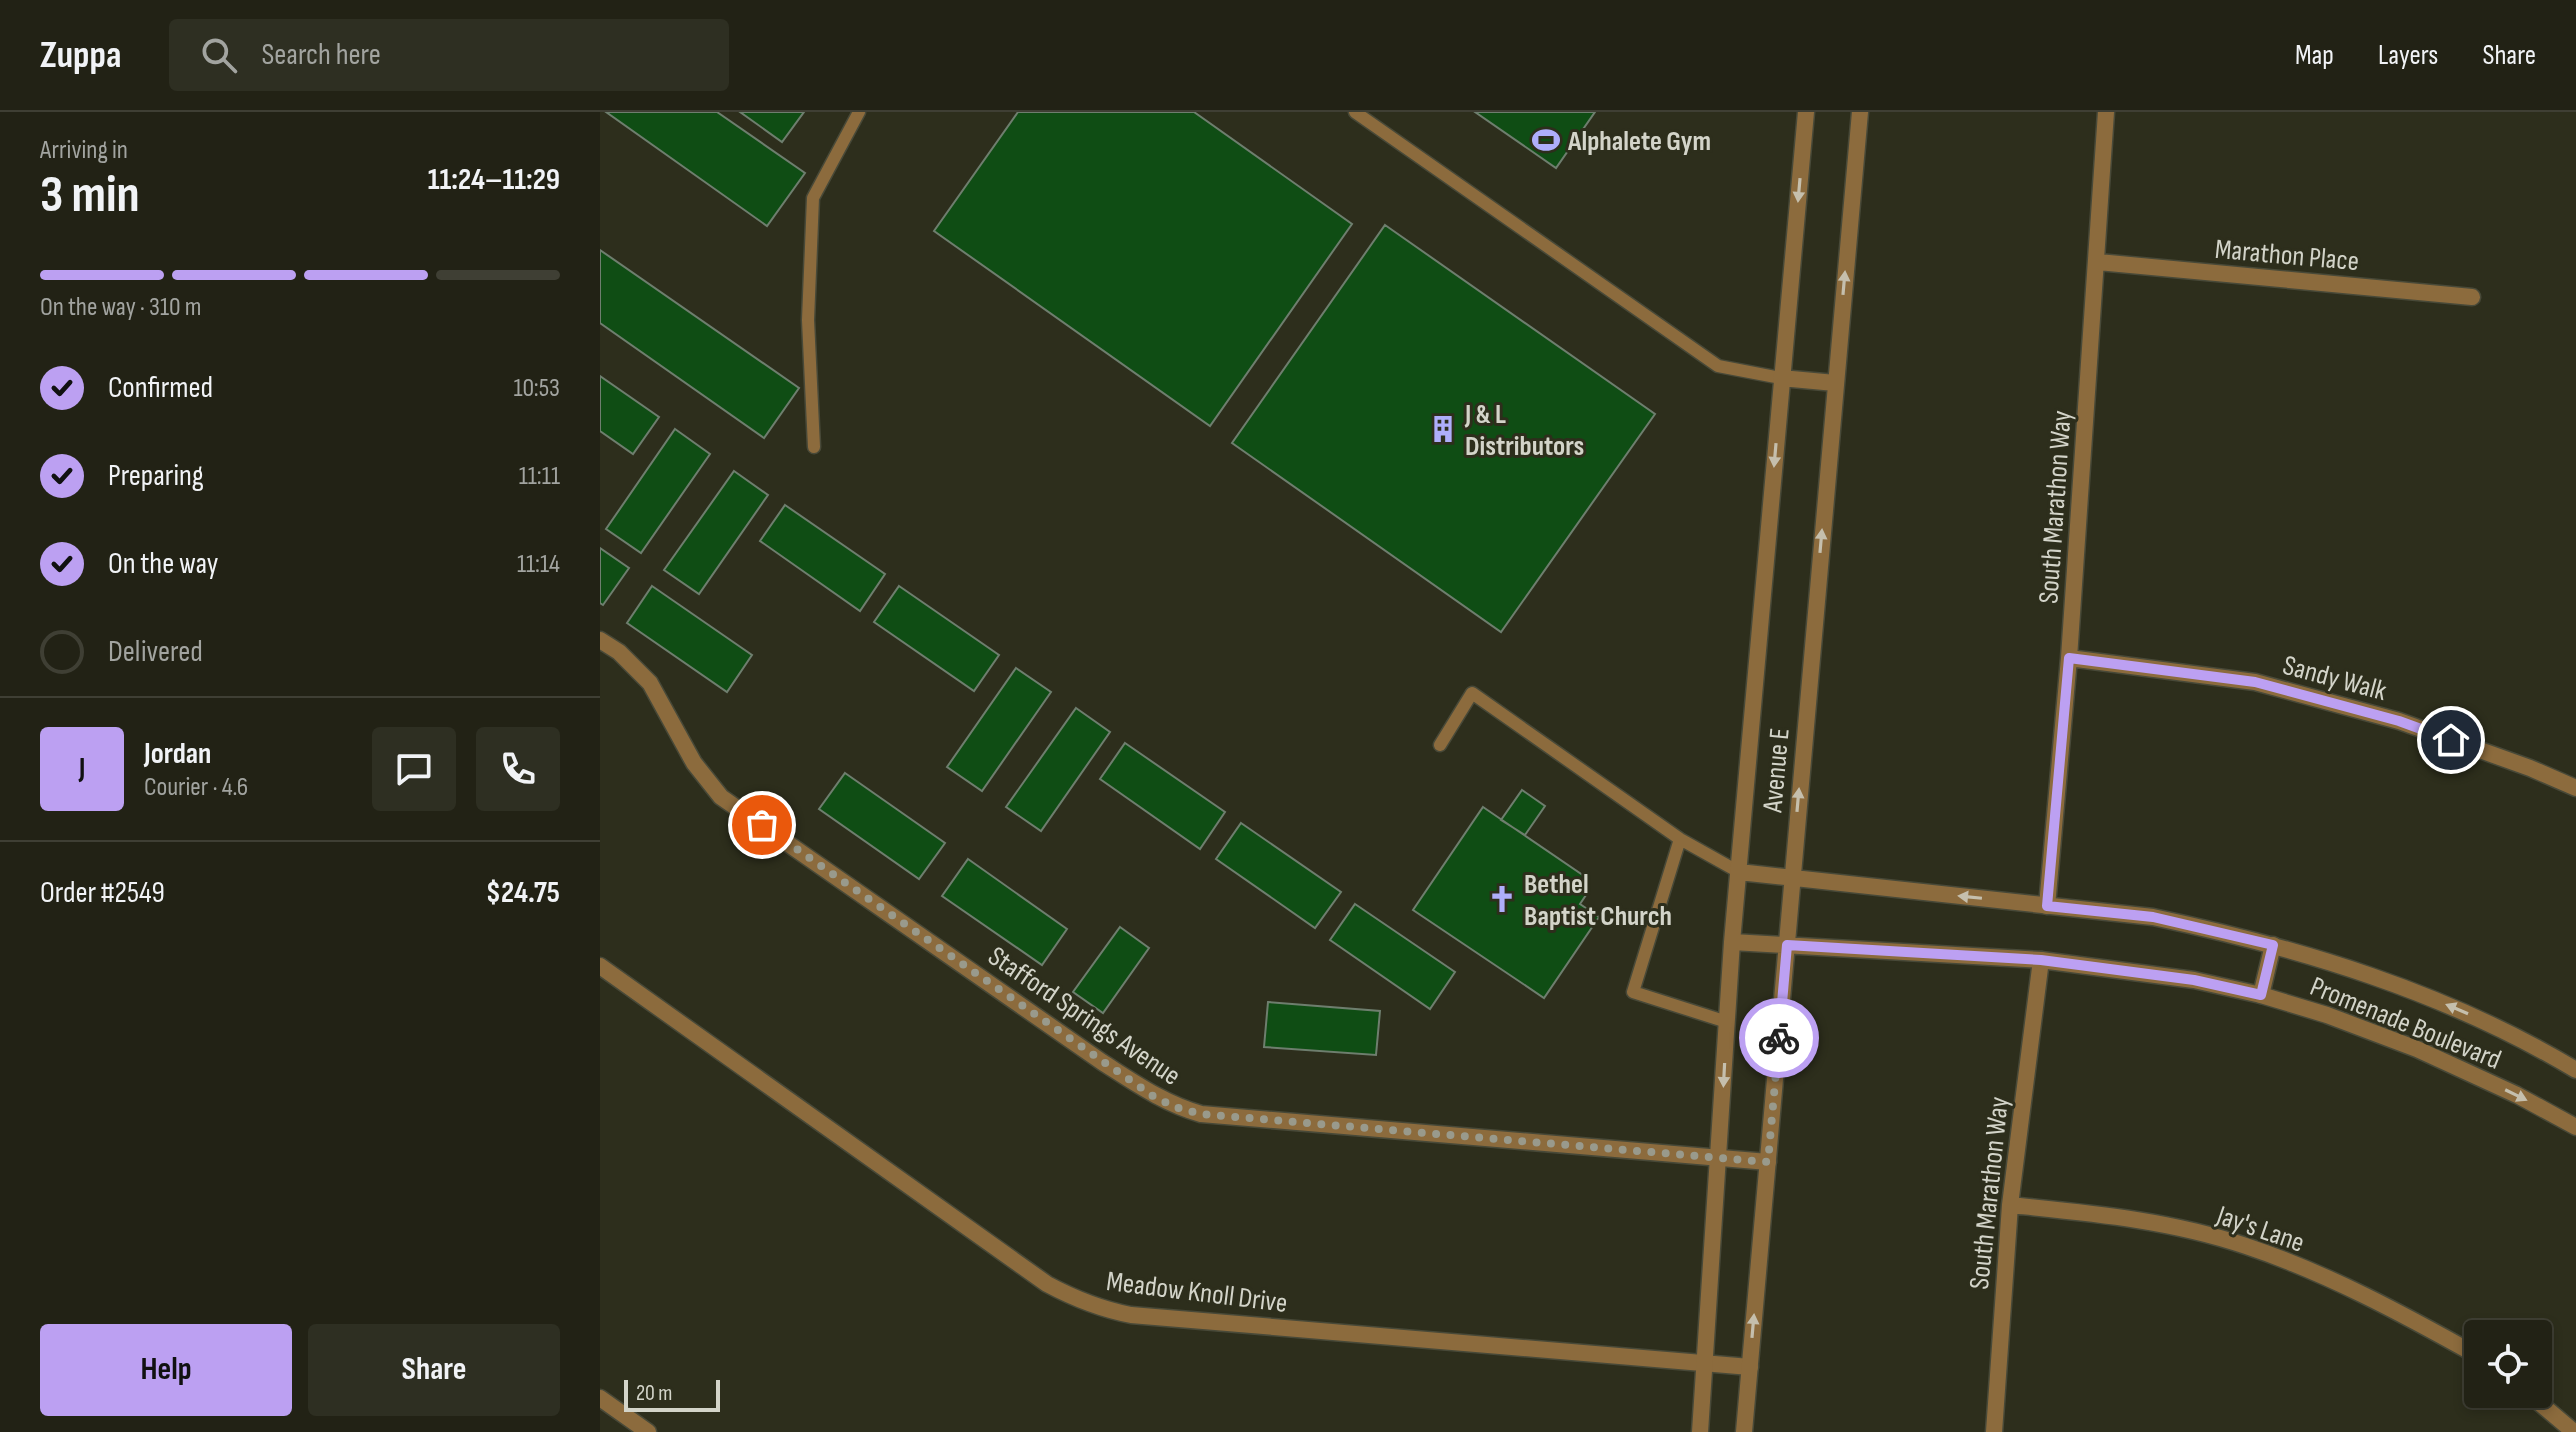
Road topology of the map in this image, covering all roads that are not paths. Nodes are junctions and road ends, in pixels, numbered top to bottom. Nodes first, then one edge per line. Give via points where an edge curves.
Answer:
1 (859, 112) edge
2 (1355, 112) edge
3 (1806, 112) edge
4 (1860, 112) edge
5 (2106, 112) edge
6 (2098, 262) junction
7 (2472, 297) dead end
8 (1781, 378) junction
9 (1835, 383) junction
10 (814, 447) dead end
11 (600, 640) edge
12 (2069, 658) junction
13 (1440, 745) dead end
14 (2576, 788) edge
15 (1680, 839) junction
16 (1739, 872) junction
17 (1791, 878) junction
18 (2047, 906) junction
19 (1732, 942) junction
20 (1787, 945) junction
21 (2273, 945) junction
22 (2041, 960) junction
23 (600, 966) edge
24 (2261, 995) junction
25 (1727, 1022) junction
26 (2576, 1070) edge
27 (2576, 1127) edge
28 (1720, 1157) junction
29 (1768, 1162) junction
30 (2010, 1205) junction
31 (2464, 1348) edge
32 (1706, 1363) junction
33 (1750, 1367) junction
34 (600, 1398) edge
35 (2546, 1408) edge
36 (648, 1432) edge
37 (1700, 1432) edge
38 (1744, 1432) edge
39 (1994, 1432) edge
40 (2574, 1432) edge

1 - 10 lane via 813,198 808,320
2 - 8 lane via 1718,366
3 -> 8 street, Avenue E
9 -> 4 street, Avenue E
5 - 6 street, South Marathon Way
6 - 7 street, Marathon Place
6 - 12 street, South Marathon Way
8 - 9 street
8 -> 16 street, Avenue E
17 -> 9 street, Avenue E
11 - 28 street, Stafford Springs Avenue via 650,683 694,763 721,797 1175,1107 1201,1114
12 - 14 street, Sandy Walk via 2255,682 2399,721
12 - 18 street, South Marathon Way
13 - 15 lane via 1472,693
15 - 16 lane
15 - 25 lane via 1633,992
16 - 17 street, Promenade Boulevard
16 - 19 street, Avenue E
18 -> 17 street, Promenade Boulevard
17 - 20 street, Avenue E
18 - 21 street, Promenade Boulevard via 2153,917
19 - 20 street, Promenade Boulevard
19 - 25 street, Avenue E
20 - 22 street, Promenade Boulevard
20 - 29 street, Avenue E
21 - 24 street
26 -> 21 street, Promenade Boulevard via 2499,1027 2420,994
22 - 24 street, Promenade Boulevard via 2194,980
22 - 30 street, South Marathon Way
23 - 32 street, Meadow Knoll Drive via 1047,1284 1105,1310
24 -> 27 street, Promenade Boulevard via 2417,1049
25 -> 28 street, Avenue E
28 - 29 street, Stafford Springs Avenue
28 - 32 street, Avenue E
33 -> 29 street, Avenue E
30 - 31 street, Jay's Lane via 2124,1216 2245,1245 2372,1297
30 - 39 street, South Marathon Way
32 - 33 street, Meadow Knoll Drive
32 - 37 street, Avenue E
33 - 38 street, Avenue E
34 - 36 street
35 - 40 street

